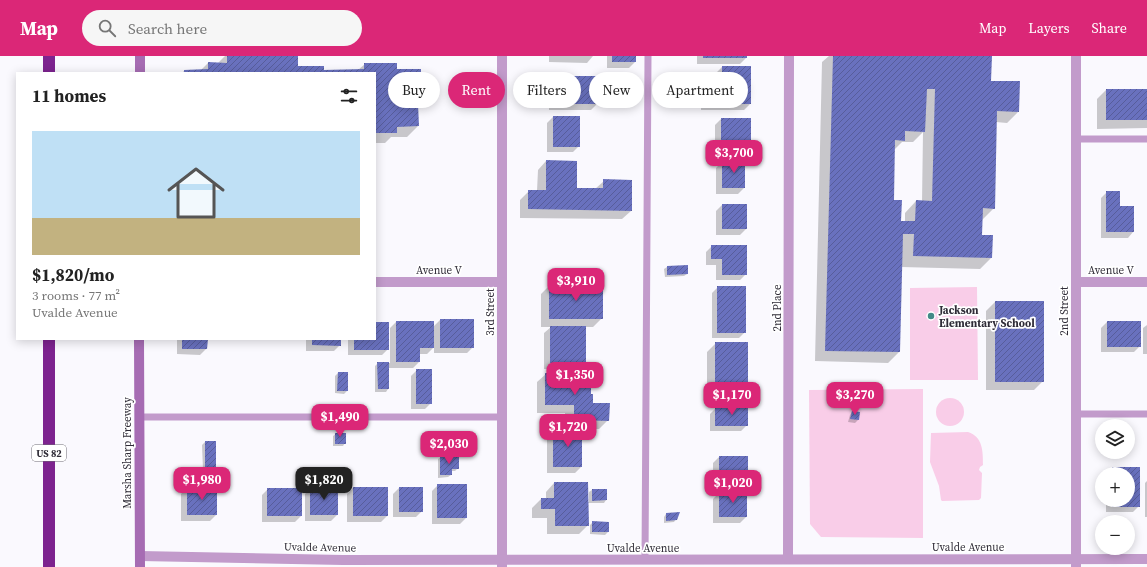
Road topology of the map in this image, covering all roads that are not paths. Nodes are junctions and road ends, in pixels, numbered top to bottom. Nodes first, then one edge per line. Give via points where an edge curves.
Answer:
1 (49, 56) edge
2 (140, 56) edge
3 (502, 56) edge
4 (648, 56) edge
5 (789, 56) edge
6 (1076, 56) edge
7 (49, 72) edge
8 (140, 72) edge
9 (1076, 139) junction
10 (1147, 139) edge
11 (376, 282) edge
12 (502, 282) junction
13 (1076, 282) junction
14 (1147, 282) edge
15 (49, 340) edge
16 (139, 340) edge
17 (1076, 414) junction
18 (1147, 414) edge
19 (140, 417) junction
20 (502, 417) junction
21 (140, 556) junction
22 (1147, 559) edge
23 (645, 560) junction
24 (788, 560) junction
25 (502, 563) edge
26 (1076, 563) edge
27 (49, 567) edge
28 (140, 567) edge

1 - 7 highway
2 - 8 main road
3 - 12 street, 3rd Street
4 - 23 lane
5 - 24 street, 2nd Place
6 - 9 street, 2nd Street
9 - 10 lane
9 - 13 street, 2nd Street
11 - 12 street, Avenue V
12 - 20 street, 3rd Street
13 - 14 street, Avenue V
13 - 17 street, 2nd Street
15 - 27 highway, US 82
16 - 19 main road, Marsha Sharp Freeway
17 - 18 lane
17 - 26 street, 2nd Street
19 - 20 lane
19 - 21 main road, Marsha Sharp Freeway
20 - 25 street, 3rd Street
21 - 25 street, Uvalde Avenue
21 - 28 main road, Marsha Sharp Freeway
22 - 26 street, Uvalde Avenue
23 - 24 street, Uvalde Avenue
23 - 25 street, Uvalde Avenue
24 - 26 street, Uvalde Avenue

